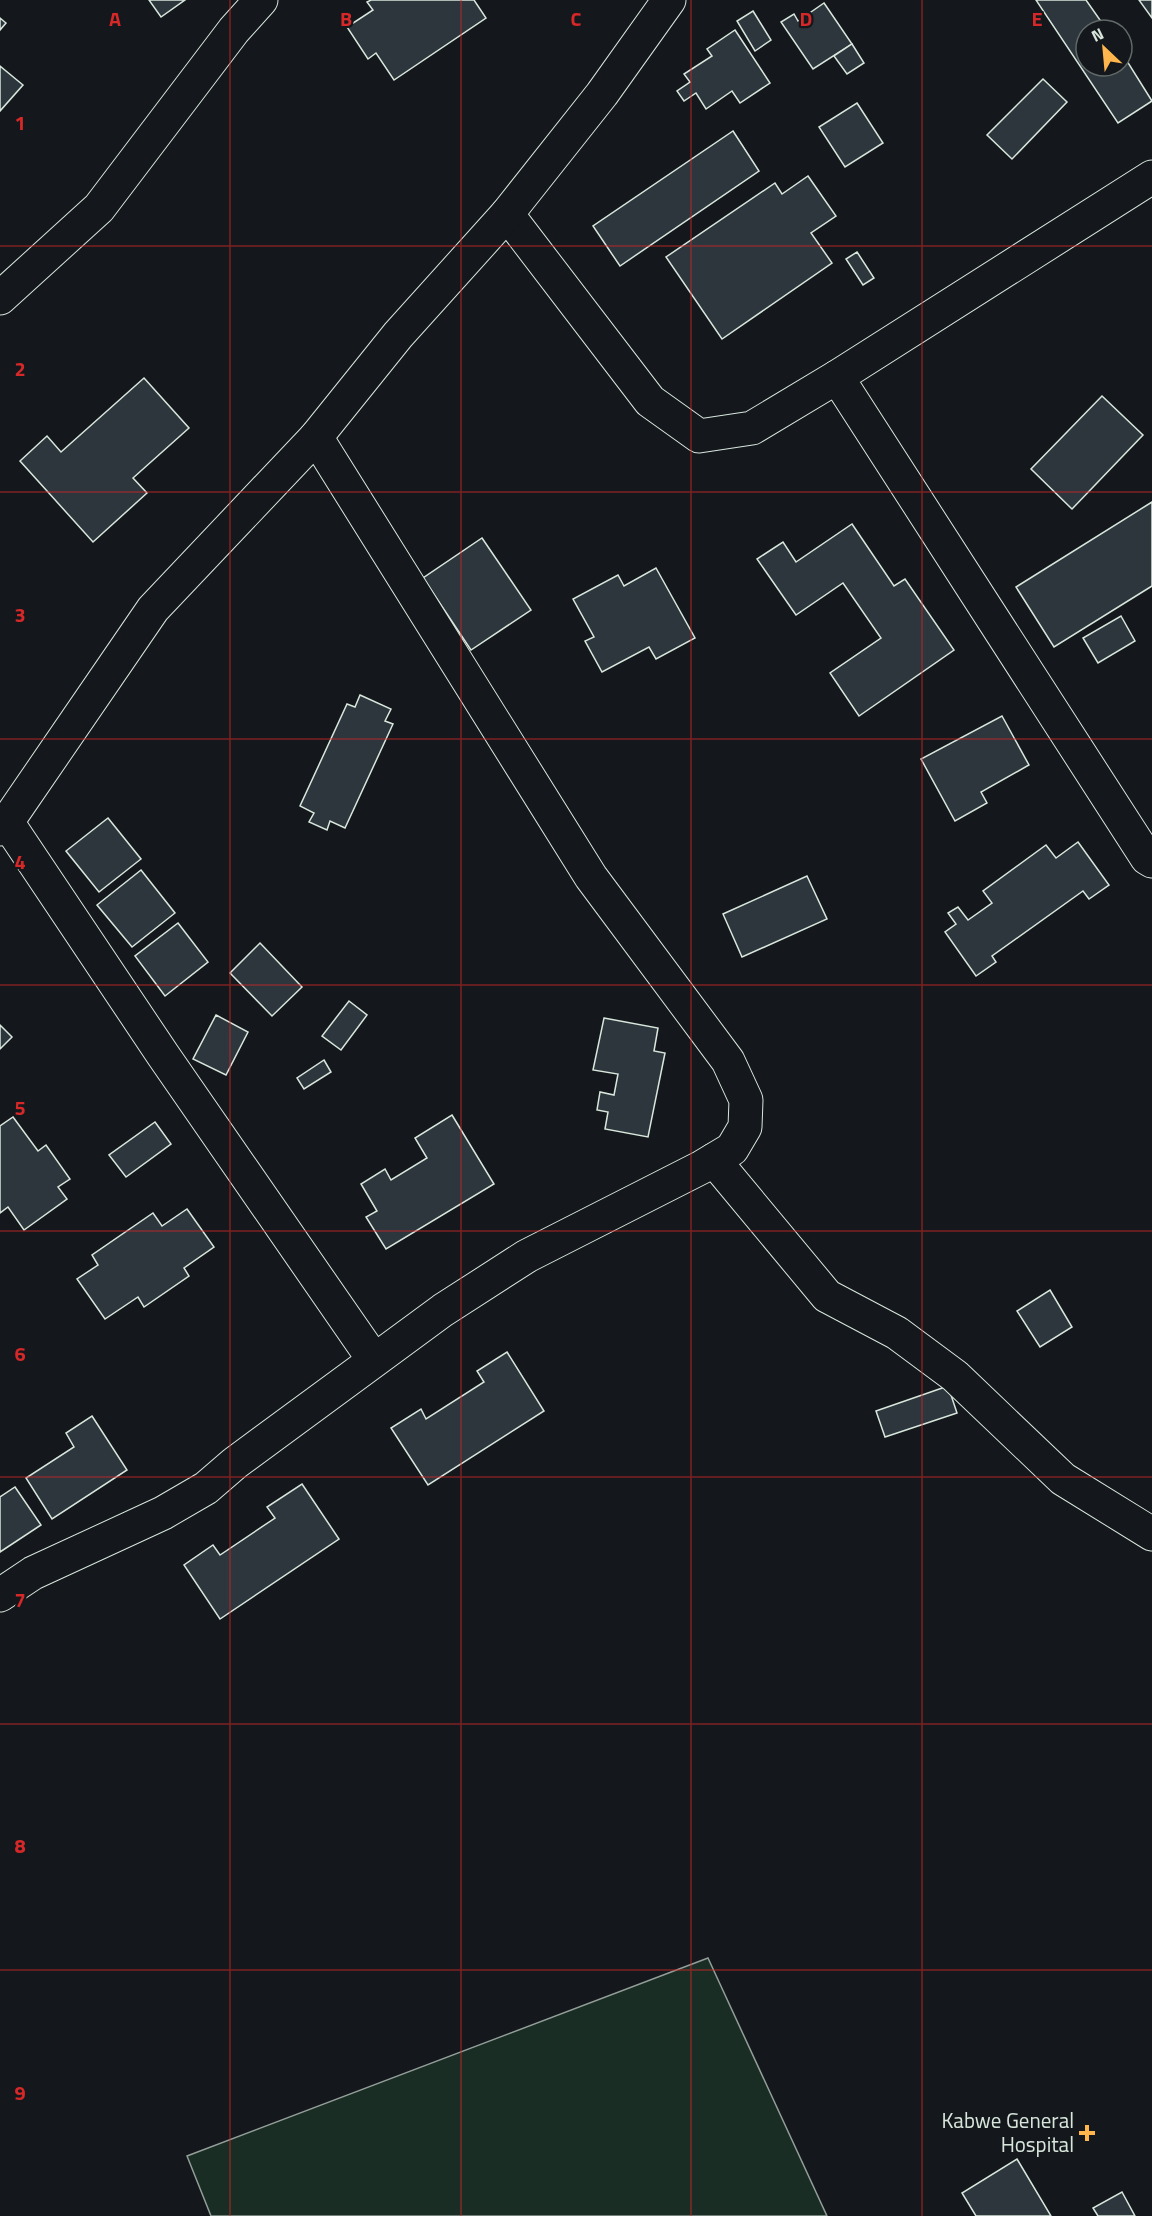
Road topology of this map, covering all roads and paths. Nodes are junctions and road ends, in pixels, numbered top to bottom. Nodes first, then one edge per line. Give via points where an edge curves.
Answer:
1 (261, 0) edge
2 (669, 0) edge
3 (1152, 177) edge
4 (507, 214) junction
5 (0, 298) edge
6 (837, 377) junction
7 (316, 437) junction
8 (4, 825) edge
9 (1152, 861) edge
10 (714, 1160) junction
11 (374, 1360) junction
12 (1152, 1534) edge
13 (0, 1595) edge

1 - 5 street via 99,208
2 - 4 street via 602,94
3 - 6 street
4 - 6 street via 650,401 699,436 753,428
4 - 7 street via 398,336
6 - 9 street
7 - 8 street via 153,609
7 - 10 street via 591,877 728,1061 746,1100 746,1127 732,1149
8 - 11 street
10 - 11 street via 527,1256
10 - 12 street via 827,1296 897,1333 955,1376 1063,1479
11 - 13 street via 206,1488 163,1513 33,1573

